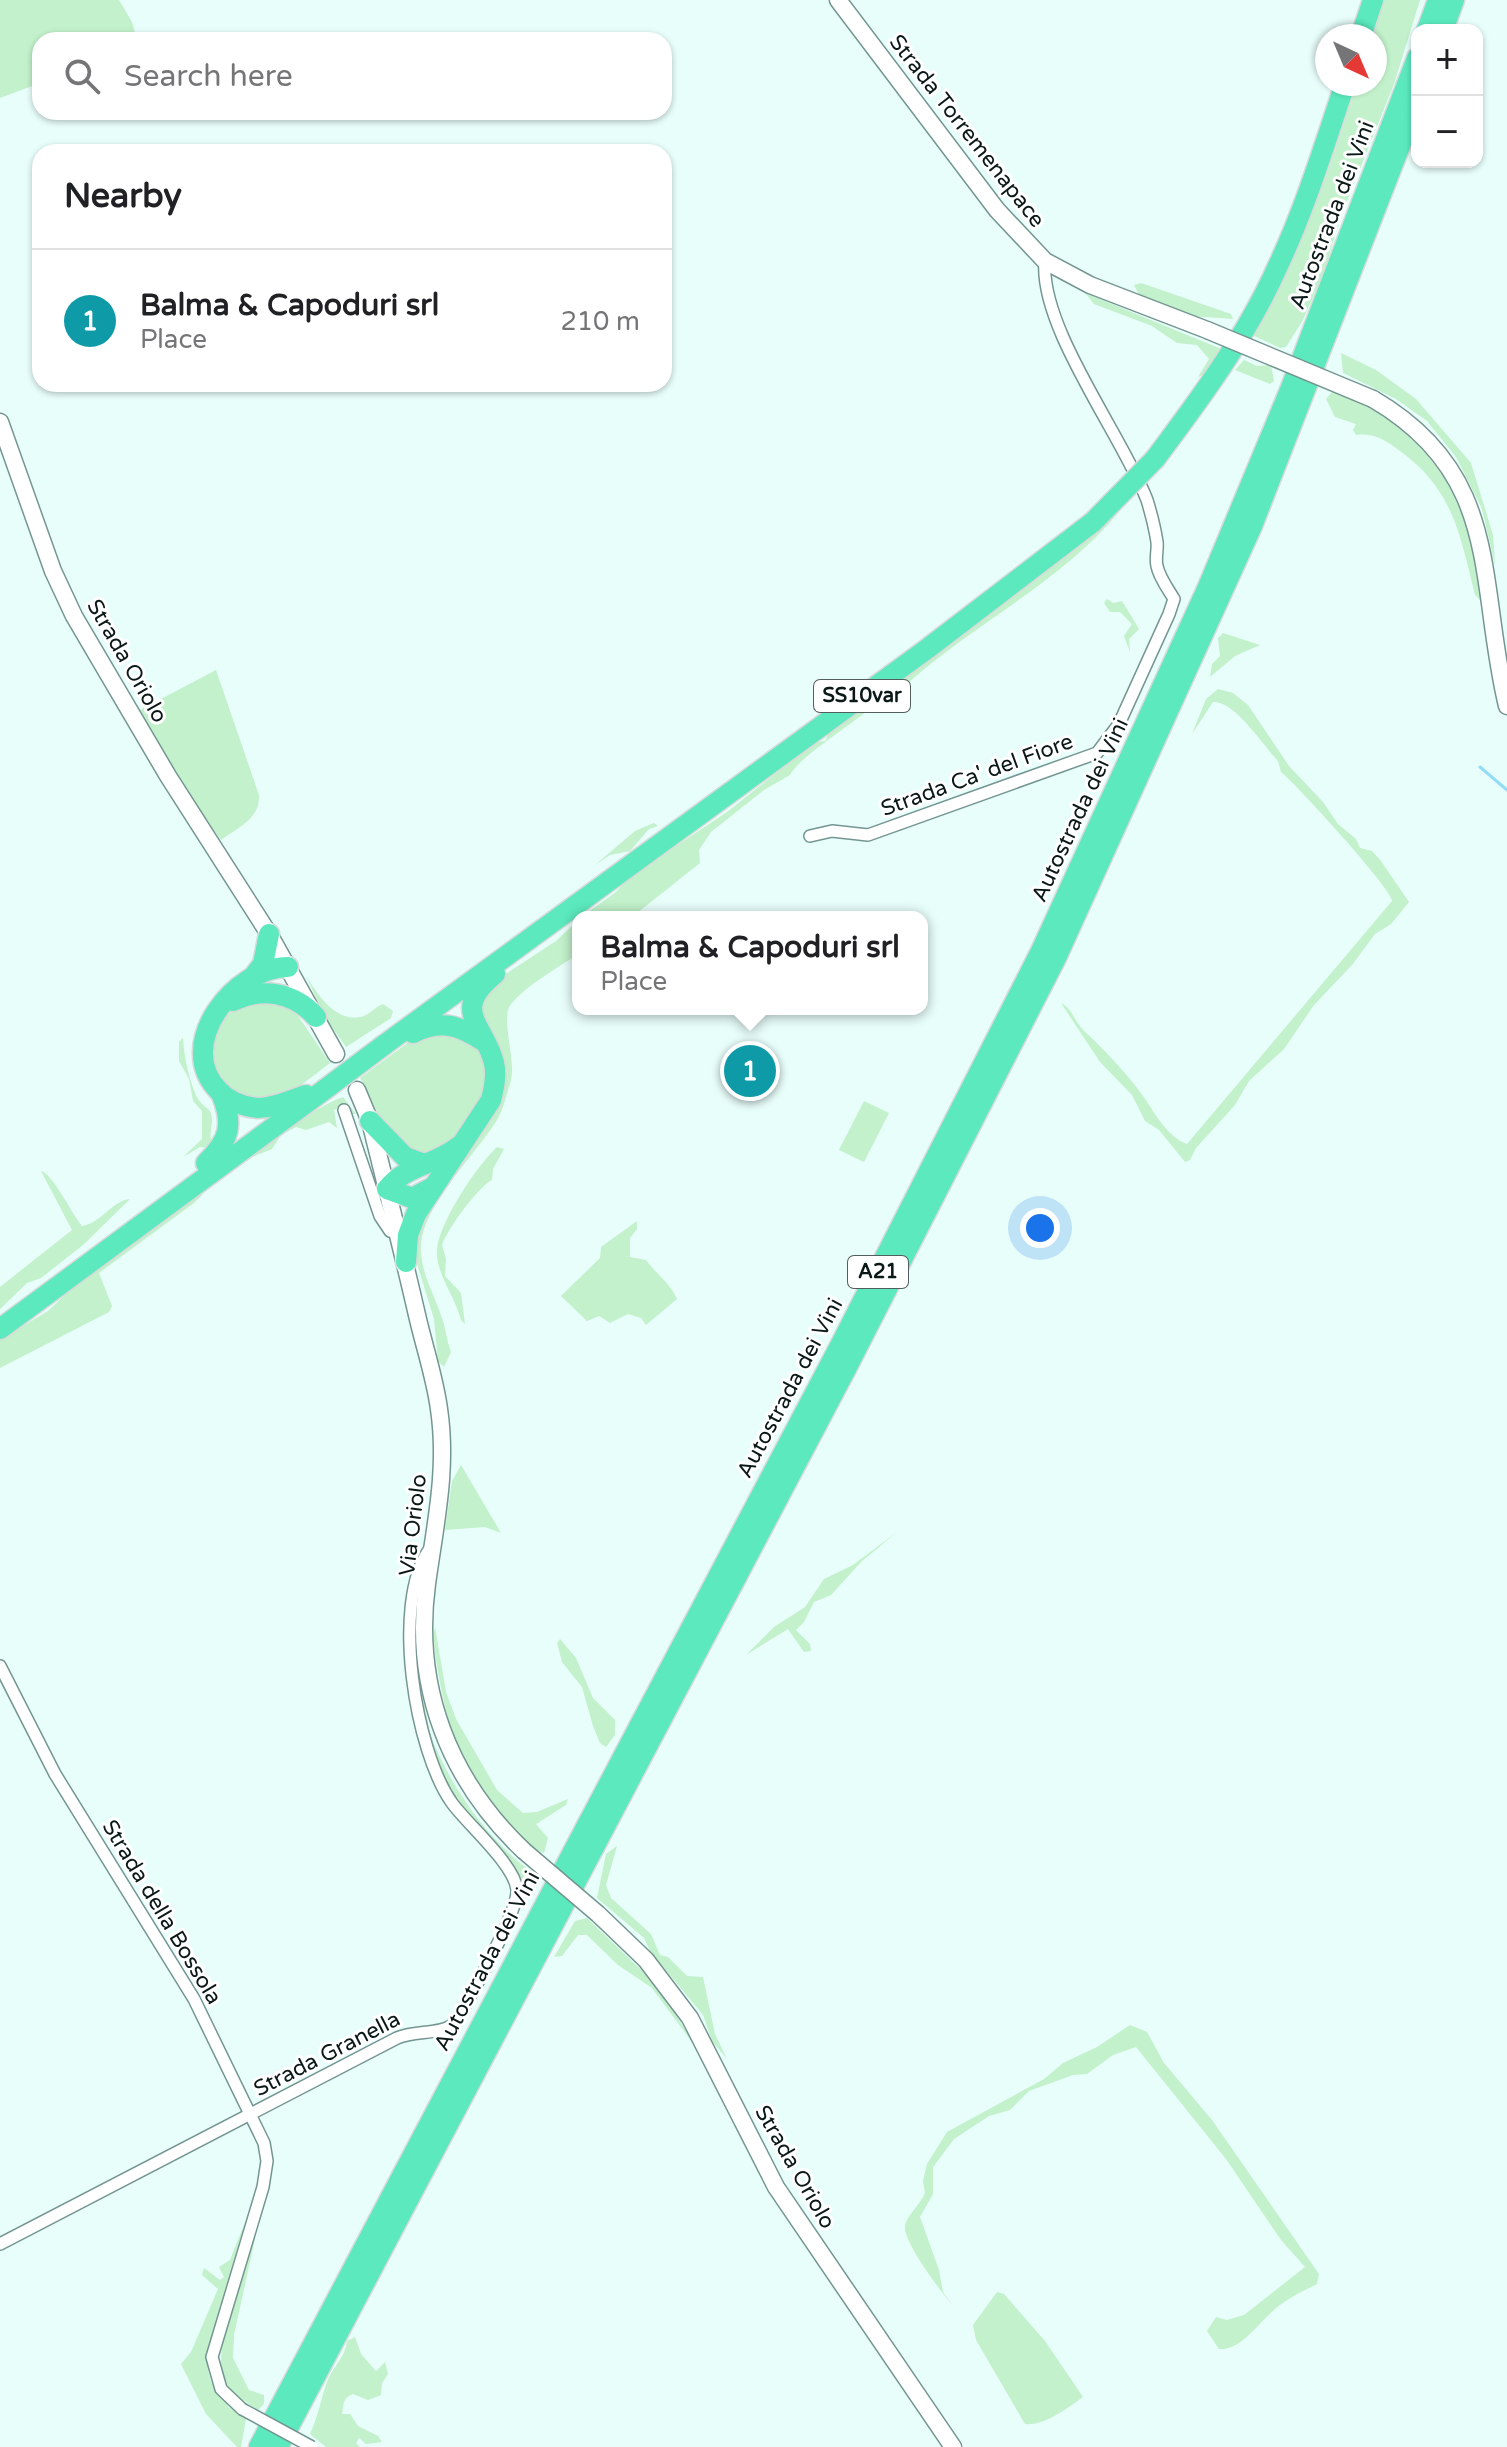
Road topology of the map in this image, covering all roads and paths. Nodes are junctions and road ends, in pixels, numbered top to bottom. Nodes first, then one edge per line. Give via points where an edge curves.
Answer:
1 (838, 0) edge
2 (1373, 0) edge
3 (1438, 0) edge
4 (1454, 0) edge
5 (1365, 24) edge
6 (1429, 24) edge
7 (1445, 24) edge
8 (1411, 74) edge
9 (1341, 96) edge
10 (1411, 117) edge
11 (1045, 261) junction
12 (0, 422) edge
13 (1507, 706) edge
14 (810, 836) dead end
15 (269, 934) junction
16 (504, 957) junction
17 (288, 967) junction
18 (257, 986) junction
19 (316, 1017) junction
20 (483, 1041) junction
21 (384, 1045) junction
22 (336, 1054) dead end
23 (357, 1090) dead end
24 (221, 1093) junction
25 (302, 1100) junction
26 (344, 1110) dead end
27 (370, 1121) junction
28 (467, 1137) junction
29 (424, 1164) junction
30 (193, 1185) junction
31 (435, 1185) junction
32 (387, 1189) junction
33 (399, 1234) junction
34 (406, 1262) junction
35 (0, 1329) edge
36 (436, 1540) junction
37 (0, 1666) edge
38 (598, 1914) joint
39 (251, 2114) junction
40 (0, 2244) edge
41 (259, 2447) edge
42 (278, 2447) edge
43 (312, 2447) edge
44 (953, 2447) edge

1 - 11 street, Strada Torremenapace via 997,210
2 - 5 highway
3 - 6 highway
4 - 7 highway
8 - 41 highway, Autostrada dei Vini / A21 via 1208,587 1041,951 841,1344
9 - 16 highway, SS10var, bridge via 1300,216 1263,297 1200,399 1155,459 1093,522 964,622
10 - 42 highway, Autostrada dei Vini / A21 via 1252,526 1056,958 840,1381
11 - 13 street, Strada Torremenapace, bridge via 1090,285 1373,399 1433,445 1459,484 1482,539
11 - 14 street, Strada Ca' del Fiore via 1046,291 1086,387 1148,503 1158,544 1156,565 1174,599 1169,614 1119,724 1097,753 868,835 832,831
12 - 15 street, Strada Oriolo via 74,616
15 - 17 street
15 - 18 highway
16 - 20 highway via 475,998 472,1018
16 - 21 highway, SS10var
17 - 18 highway
17 - 19 street
18 - 19 highway via 297,1000
18 - 24 highway via 222,1006 206,1029 202,1057
19 - 22 street
20 - 21 highway via 457,1026 437,1024
20 - 28 highway via 494,1062 494,1089
21 - 25 highway, SS10var, bridge
23 - 27 street, Via Oriolo
24 - 25 highway via 257,1108
24 - 30 highway via 229,1132 196,1172
25 - 30 highway, SS10var
26 - 33 street via 380,1216 390,1231
27 - 29 highway via 405,1157
27 - 32 street, Via Oriolo
28 - 29 highway via 445,1156
28 - 31 highway
29 - 32 highway via 399,1176
30 - 35 highway, SS10var
31 - 32 highway via 412,1198
31 - 34 highway via 412,1222
32 - 33 street, Via Oriolo
33 - 34 street, Via Oriolo
34 - 36 street, Via Oriolo via 439,1408 443,1469
36 - 38 street, Via Oriolo, bridge via 424,1623 435,1716 470,1790 497,1826
36 - 39 street, Strada Granella via 415,1583 411,1666 416,1710 429,1758 449,1800 514,1879 513,1909 451,2027 397,2038
37 - 39 street, Strada della Bossola via 55,1774 194,1999
38 - 44 street, Strada Oriolo via 646,1960 690,2018 776,2187
39 - 40 street, Strada Granella
39 - 43 street, Strada della Bossola, bridge via 266,2150 266,2170 212,2357 221,2389 242,2409

